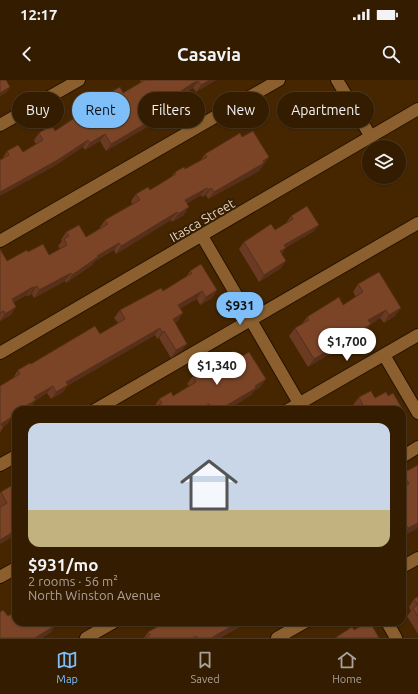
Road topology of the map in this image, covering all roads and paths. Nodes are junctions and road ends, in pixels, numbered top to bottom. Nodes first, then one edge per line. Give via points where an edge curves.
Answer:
1 (79, 80) edge
2 (279, 80) edge
3 (337, 80) edge
4 (418, 109) edge
5 (0, 125) edge
6 (371, 137) junction
7 (418, 223) edge
8 (202, 236) junction
9 (0, 241) edge
10 (251, 320) junction
11 (418, 335) edge
12 (0, 353) edge
13 (384, 355) junction
14 (299, 404) junction
15 (102, 406) edge
16 (295, 406) edge
17 (418, 413) edge
18 (418, 448) edge
19 (406, 455) edge
20 (12, 458) edge
21 (0, 465) edge
22 (418, 558) edge
23 (406, 565) edge
24 (12, 570) edge
25 (0, 577) edge
26 (107, 626) edge
27 (298, 626) edge
28 (389, 626) edge
29 (86, 638) edge
30 (278, 638) edge
31 (396, 638) edge

1 - 5 street
2 - 9 street
3 - 6 street
4 - 6 street, Itasca Street
6 - 8 street, Itasca Street
7 - 10 street
8 - 10 street
8 - 12 street, Itasca Street
10 - 14 street
10 - 15 street
11 - 13 street
13 - 14 street
13 - 17 street
14 - 16 street
18 - 19 street
20 - 21 street
22 - 23 street
24 - 25 street
26 - 29 street
27 - 30 street
28 - 31 street

